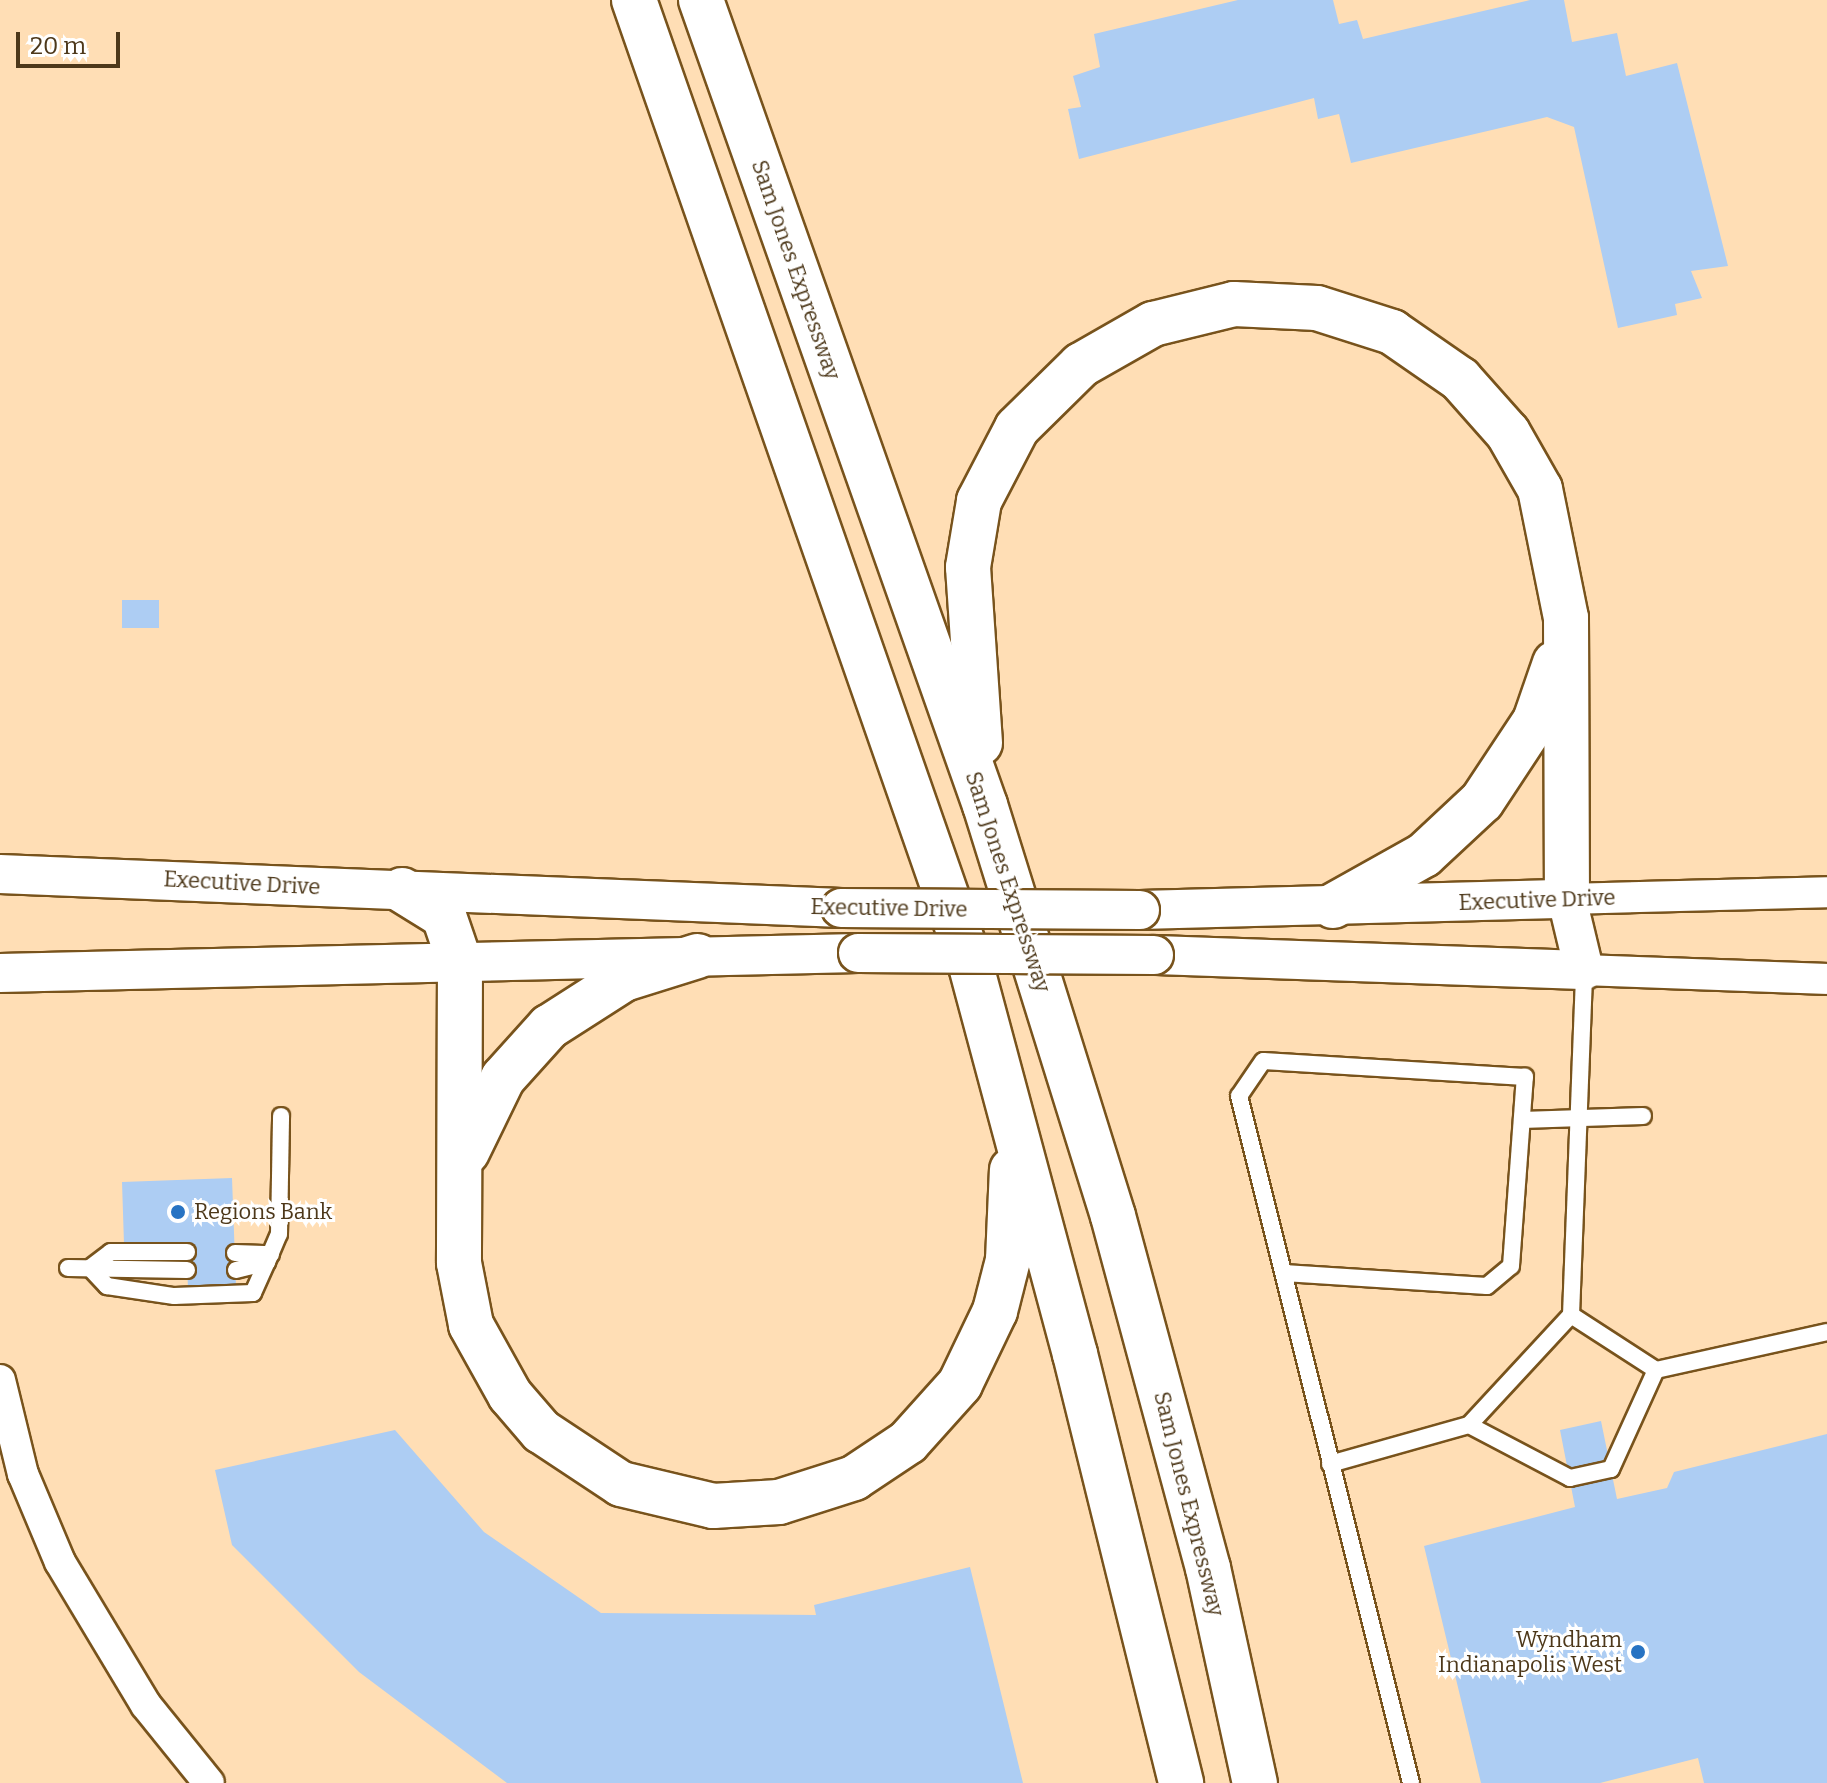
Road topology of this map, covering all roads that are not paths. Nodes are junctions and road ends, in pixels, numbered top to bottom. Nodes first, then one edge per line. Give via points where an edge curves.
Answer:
1 (634, 0) edge
2 (701, 0) edge
3 (1566, 618) junction
4 (985, 805) junction
5 (0, 874) edge
6 (402, 890) junction
7 (1827, 892) edge
8 (1567, 899) junction
9 (1333, 906) junction
10 (698, 956) junction
11 (460, 963) junction
12 (1584, 970) junction
13 (0, 973) edge
14 (1827, 979) edge
15 (281, 1116) dead end
16 (1643, 1116) dead end
17 (1578, 1119) junction
18 (1522, 1120) junction
19 (1014, 1136) junction
20 (460, 1177) junction
21 (187, 1252) dead end
22 (235, 1253) dead end
23 (269, 1258) junction
24 (68, 1268) dead end
25 (90, 1268) junction
26 (187, 1270) dead end
27 (236, 1270) dead end
28 (1284, 1273) junction
29 (1571, 1315) junction
30 (1827, 1332) edge
31 (1656, 1370) junction
32 (0, 1380) edge
33 (1469, 1425) junction
34 (1330, 1464) junction
35 (209, 1783) edge
36 (1181, 1783) edge
37 (1255, 1783) edge
38 (1411, 1783) edge

1 - 19 highway via 971,966
2 - 4 highway, Sam Jones Expressway
3 - 4 highway via 1540,489 1508,433 1460,379 1431,356 1392,332 1317,308 1234,304 1170,318 1102,350 1039,402 999,456 979,501 967,599
3 - 8 highway
3 - 9 highway via 1542,706 1493,788 1424,855
4 - 37 highway, Sam Jones Expressway via 1113,1216 1208,1568
5 - 6 street, Executive Drive
6 - 9 street, Executive Drive, bridge via 841,908
6 - 11 highway via 444,916
7 - 8 street, Executive Drive
8 - 9 street, Executive Drive
8 - 12 street
10 - 11 street, Executive Drive
10 - 12 street, Executive Drive, bridge via 1154,955
10 - 20 highway via 624,979 549,1027 503,1078 472,1133
11 - 13 street, Executive Drive
11 - 20 highway
12 - 14 street, Executive Drive
12 - 17 lane
15 - 23 lane via 279,1234
16 - 17 lane
17 - 18 lane
17 - 29 lane
18 - 28 lane via 1511,1266 1487,1286
18 - 28 lane via 1525,1077 1263,1061 1239,1096
19 - 20 highway via 1008,1260 1000,1294 983,1341 951,1396 908,1442 861,1474 795,1499 745,1506 683,1502 621,1484 541,1431 510,1395 478,1340 462,1294
19 - 36 highway via 1075,1354
21 - 25 lane via 111,1252
22 - 23 lane
23 - 25 lane via 253,1293 174,1296 107,1286
23 - 27 lane
24 - 25 lane
25 - 26 lane
28 - 34 lane
29 - 31 lane
29 - 33 lane
30 - 31 lane
31 - 33 lane via 1611,1469 1570,1478
32 - 35 street via 23,1474 60,1562 146,1705
33 - 34 lane
34 - 38 lane

